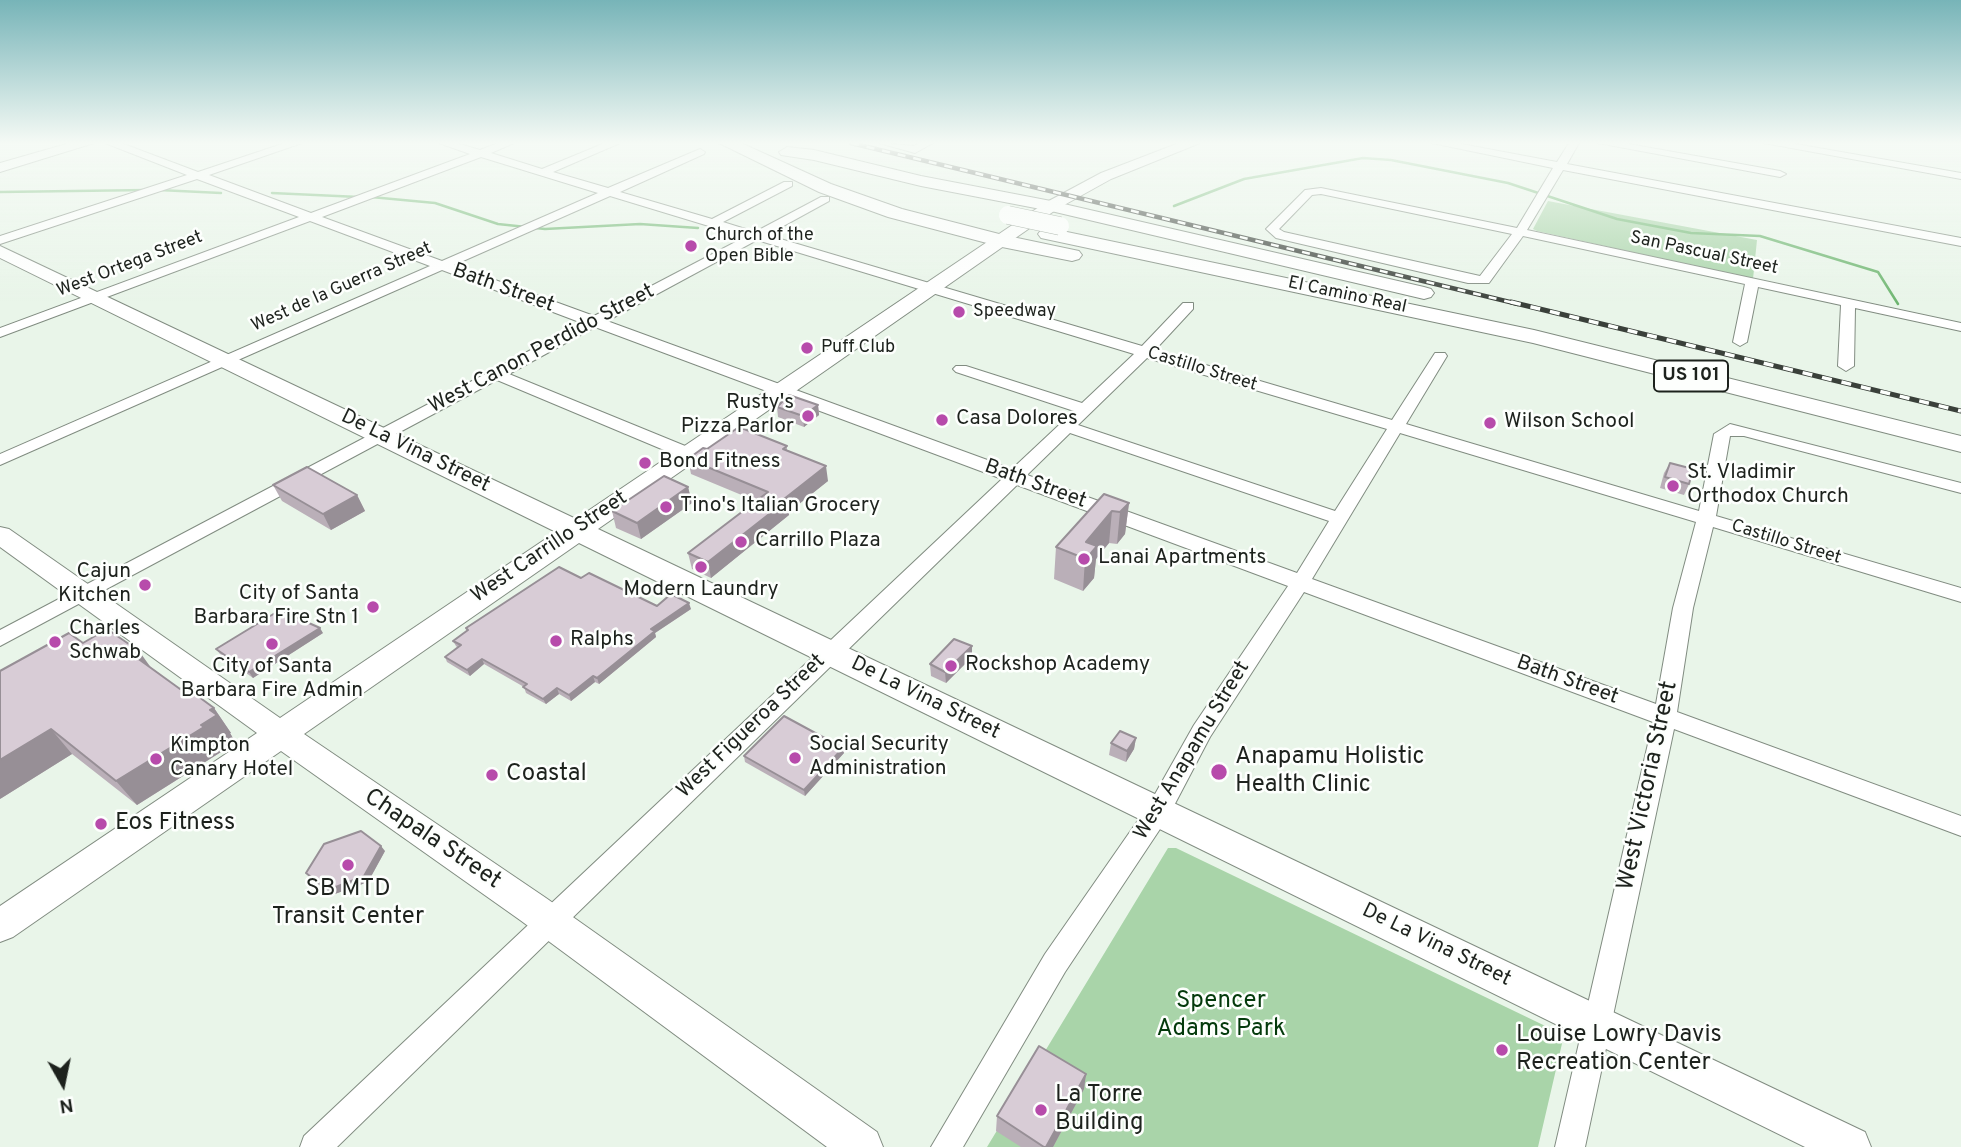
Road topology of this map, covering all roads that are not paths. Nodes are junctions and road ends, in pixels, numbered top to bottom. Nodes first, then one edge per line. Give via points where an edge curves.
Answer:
1 (131, 197) edge
2 (255, 197) edge
3 (363, 197) edge
4 (597, 197) edge
5 (622, 197) edge
6 (764, 197) edge
7 (848, 197) edge
8 (891, 197) edge
9 (908, 197) edge
10 (1002, 197) edge
11 (1068, 197) edge
12 (1304, 197) edge
13 (1348, 197) edge
14 (1540, 197) edge
15 (1723, 197) edge
16 (1775, 197) edge
17 (825, 199) dead end
18 (1051, 206) junction
19 (1773, 206) junction
20 (308, 217) junction
21 (713, 223) junction
22 (1054, 230) junction
23 (1520, 232) junction
24 (996, 236) junction
25 (755, 237) junction
26 (0, 240) edge
27 (1961, 242) edge
28 (0, 251) edge
29 (440, 265) junction
30 (1752, 282) junction
31 (932, 289) junction
32 (95, 297) junction
33 (1848, 303) junction
34 (1188, 306) dead end
35 (1421, 311) junction
36 (594, 322) junction
37 (1546, 326) junction
38 (1961, 327) edge
39 (0, 332) edge
40 (1740, 341) dead end
41 (1144, 352) junction
42 (1440, 356) dead end
43 (225, 360) junction
44 (1846, 366) dead end
45 (961, 369) dead end
46 (496, 374) junction
47 (781, 391) junction
48 (1082, 408) junction
49 (1064, 426) junction
50 (1395, 427) junction
51 (1961, 432) edge
52 (382, 436) junction
53 (1961, 444) edge
54 (689, 454) junction
55 (0, 460) edge
56 (1012, 476) junction
57 (1961, 488) edge
58 (1338, 519) junction
59 (1706, 519) junction
60 (575, 531) junction
61 (0, 536) edge
62 (1300, 583) junction
63 (84, 594) junction
64 (1961, 595) edge
65 (0, 639) edge
66 (831, 652) junction
67 (1665, 717) junction
68 (279, 734) junction
69 (1159, 810) junction
70 (1961, 826) edge
71 (551, 923) junction
72 (0, 926) edge
73 (1599, 1025) junction
74 (315, 1147) edge
75 (862, 1147) edge
76 (946, 1147) edge
77 (1570, 1147) edge
78 (1850, 1147) edge

1 - 26 street
2 - 20 street, Bath Street
3 - 20 street, West Ortega Street
4 - 29 street, West de la Guerra Street
5 - 21 street, Castillo Street
6 - 21 street
7 - 24 highway via 925,222
8 - 24 highway, El Camino Real / US 101
9 - 24 highway, El Camino Real / US 101
10 - 18 highway
11 - 18 main road, West Carrillo Street
12 - 23 street, San Pascual Street via 1272,229 1276,233 1468,279 1487,278
13 - 23 street, San Pascual Street
14 - 23 street
15 - 19 street
16 - 19 street
17 - 25 street, West Canon Perdido Street
18 - 24 main road, West Carrillo Street
18 - 37 highway via 1383,282
19 - 27 street
20 - 29 street, Bath Street
20 - 32 street, West Ortega Street
21 - 25 street, Castillo Street
22 - 24 highway, El Camino Real / US 101
22 - 35 highway, El Camino Real / US 101
22 - 37 highway, El Camino Real / US 101
23 - 30 street, San Pascual Street
24 - 31 main road, West Carrillo Street
24 - 35 highway via 1376,307
25 - 31 street, Castillo Street
25 - 36 street, West Canon Perdido Street
28 - 32 main road, De La Vina Street
29 - 36 street, Bath Street
29 - 43 street, West de la Guerra Street
30 - 33 street, San Pascual Street
30 - 40 street
31 - 41 street, Castillo Street
31 - 47 main road, West Carrillo Street
32 - 39 street, West Ortega Street
32 - 43 main road, De La Vina Street
33 - 38 street, San Pascual Street
33 - 44 street
34 - 41 street, West Figueroa Street
35 - 53 highway, El Camino Real / US 101
36 - 46 street, West Canon Perdido Street
36 - 47 street, Bath Street
37 - 51 highway, El Camino Real / US 101
41 - 48 street, West Figueroa Street
41 - 50 street, Castillo Street
42 - 50 street, West Anapamu Street
43 - 52 main road, De La Vina Street
43 - 55 street, West de la Guerra Street
45 - 48 street
46 - 52 street, West Canon Perdido Street
46 - 54 street
47 - 54 main road, West Carrillo Street
47 - 56 street, Bath Street
48 - 49 street, West Figueroa Street
49 - 56 street, West Figueroa Street
49 - 58 street
50 - 58 street, West Anapamu Street
50 - 59 street, Castillo Street
52 - 60 main road, De La Vina Street
52 - 63 street, West Canon Perdido Street
54 - 60 main road, West Carrillo Street
56 - 62 street, Bath Street
56 - 66 street, West Figueroa Street
57 - 59 street, West Victoria Street via 1730,429 1722,434
58 - 62 street, West Anapamu Street
59 - 64 street, Castillo Street
59 - 67 street, West Victoria Street via 1683,608
60 - 66 main road, De La Vina Street
60 - 68 main road, West Carrillo Street
61 - 63 main road, Chapala Street
62 - 67 street, Bath Street
62 - 69 street, West Anapamu Street via 1202,731
63 - 65 street, West Canon Perdido Street
63 - 68 main road, Chapala Street
66 - 69 main road, De La Vina Street
66 - 71 street, West Figueroa Street
67 - 70 street, Bath Street
67 - 73 street, West Victoria Street
68 - 71 main road, Chapala Street
68 - 72 main road, West Carrillo Street
69 - 73 main road, De La Vina Street
69 - 76 street, West Anapamu Street via 1055,963
71 - 74 street, West Figueroa Street
71 - 75 main road, Chapala Street
73 - 77 street, West Victoria Street
73 - 78 main road, De La Vina Street

